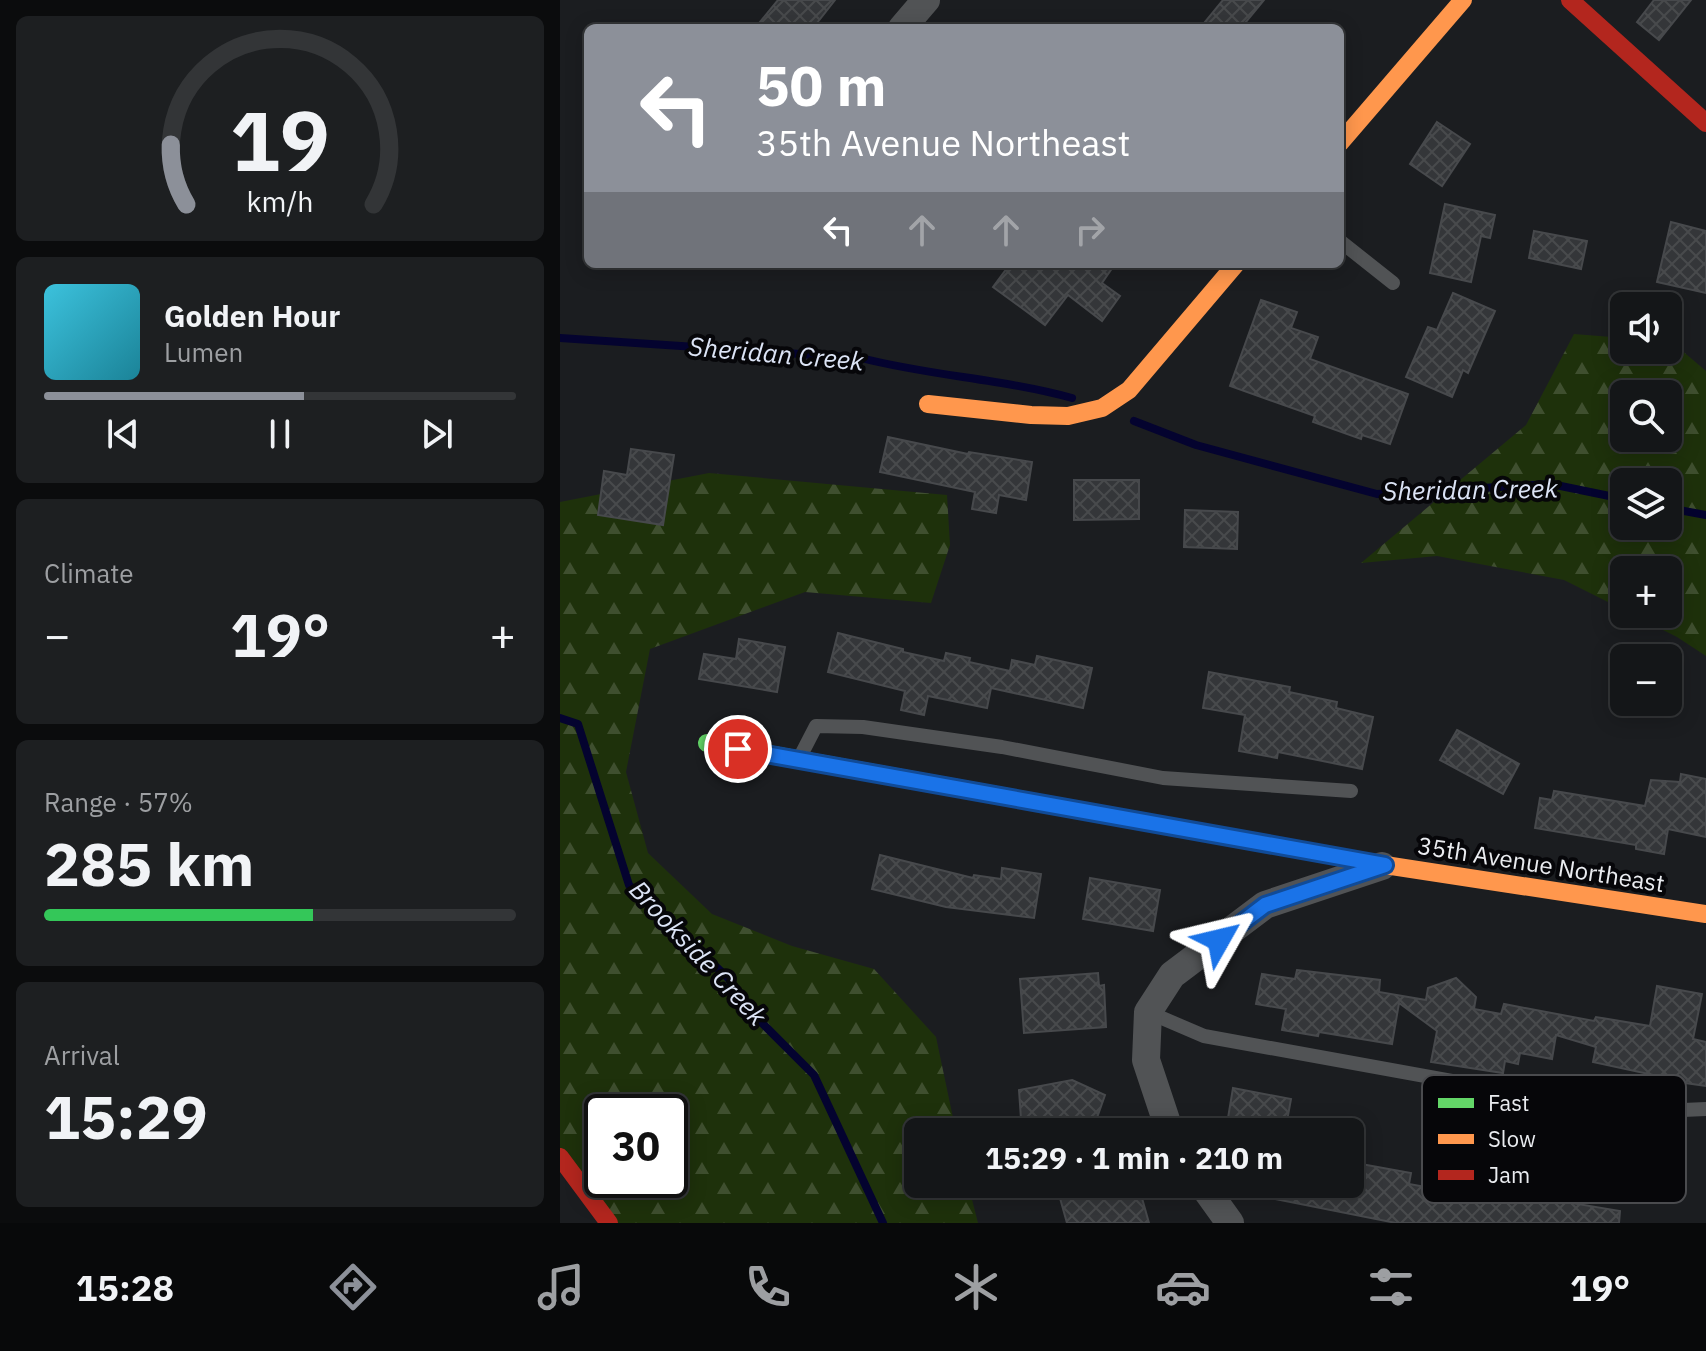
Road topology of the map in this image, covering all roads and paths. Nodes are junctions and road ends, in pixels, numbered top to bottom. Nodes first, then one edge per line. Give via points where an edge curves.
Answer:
1 (926, 0) edge
2 (1463, 0) edge
3 (1570, 0) edge
4 (905, 24) edge
5 (1706, 123) edge
6 (1344, 138) edge
7 (1344, 244) edge
8 (1233, 268) edge
9 (1393, 283) dead end
10 (928, 404) dead end
11 (707, 743) dead end
12 (799, 759) junction
13 (1351, 791) dead end
14 (1385, 865) junction
15 (1706, 914) edge
16 (1148, 1012) junction
17 (1422, 1076) edge
18 (1706, 1109) edge
19 (1686, 1110) edge
20 (1165, 1118) edge
21 (560, 1157) edge
22 (609, 1223) edge

1 - 4 street
2 - 6 street
3 - 5 street
7 - 9 lane
8 - 10 street via 1129,390 1102,408 1068,416
11 - 12 street, 35th Avenue Northeast
12 - 13 lane via 816,726 863,727 1163,778
12 - 14 street, 35th Avenue Northeast
14 - 15 street, 35th Avenue Northeast
14 - 16 street via 1265,905 1172,975
16 - 17 lane via 1204,1036
16 - 20 street via 1146,1060
18 - 19 lane
21 - 22 street

